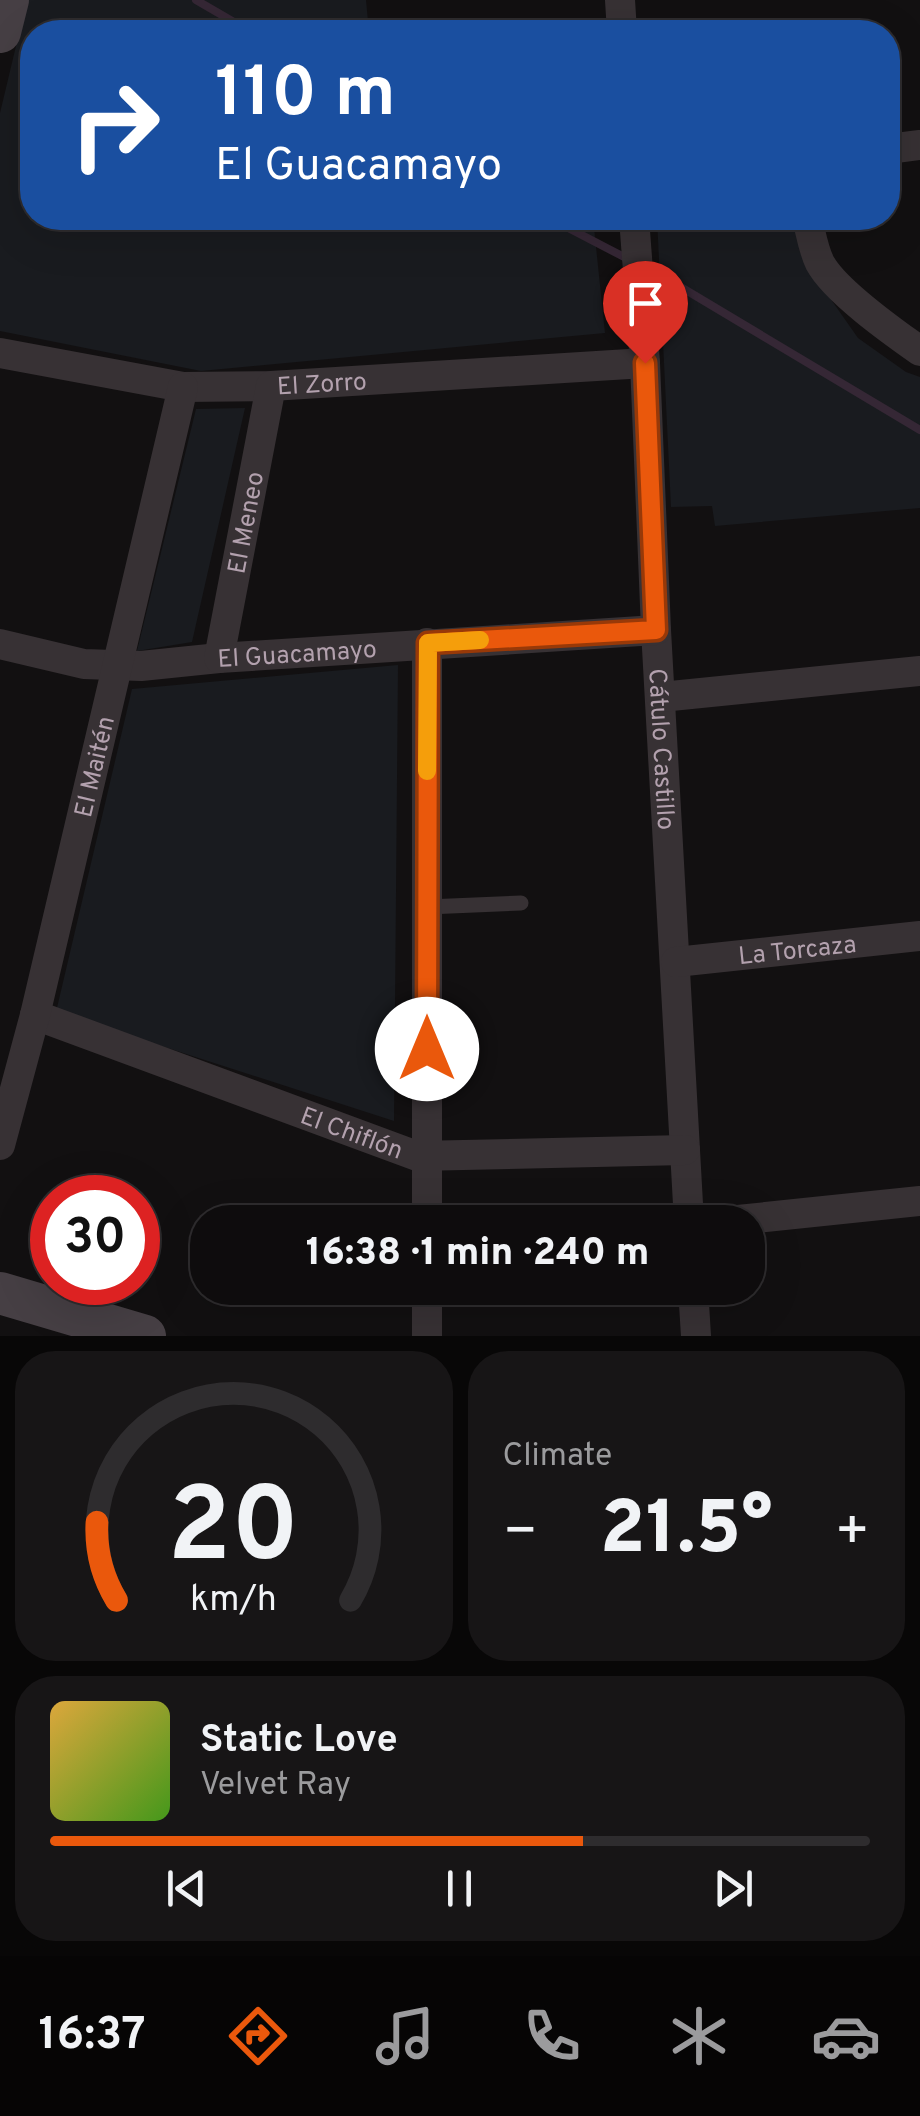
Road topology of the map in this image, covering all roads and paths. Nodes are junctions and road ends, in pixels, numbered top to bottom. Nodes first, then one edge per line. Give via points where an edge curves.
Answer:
1 (8, 0) edge
2 (0, 32) edge
3 (635, 230) edge
4 (811, 230) edge
5 (920, 351) edge
6 (0, 353) edge
7 (645, 363) junction
8 (271, 386) junction
9 (183, 387) junction
10 (656, 630) junction
11 (428, 643) junction
12 (0, 644) edge
13 (219, 658) junction
14 (116, 666) junction
15 (920, 671) edge
16 (661, 697) junction
17 (522, 903) dead end
18 (427, 907) junction
19 (920, 936) edge
20 (676, 962) junction
21 (34, 1015) junction
22 (0, 1145) edge
23 (685, 1150) junction
24 (427, 1156) junction
25 (920, 1201) edge
26 (427, 1205) edge
27 (688, 1205) edge
28 (765, 1217) edge
29 (0, 1293) edge
30 (427, 1305) edge
31 (694, 1305) edge
32 (146, 1336) edge
33 (427, 1336) edge
34 (696, 1336) edge

1 - 2 street
3 - 7 street, Cátulo Castillo
4 - 5 street via 829,276
6 - 9 street, El Zorro
7 - 8 street, El Zorro
7 - 10 street, Cátulo Castillo
8 - 9 street, El Zorro
8 - 13 street, El Meneo
9 - 14 street, El Maitén
10 - 11 street, El Guacamayo
10 - 16 street, Cátulo Castillo
11 - 13 street, El Guacamayo
11 - 18 street
12 - 14 street, El Guacamayo
13 - 14 street, El Guacamayo
14 - 21 street, El Maitén
15 - 16 street
16 - 20 street, Cátulo Castillo
17 - 18 lane
18 - 24 street
19 - 20 street, La Torcaza
20 - 23 street, Cátulo Castillo
21 - 22 street, El Maitén
21 - 24 street, El Chiflón
23 - 24 street, El Chiflón
23 - 27 street, Cátulo Castillo
24 - 26 street
25 - 28 street
29 - 32 street
30 - 33 street
31 - 34 street

